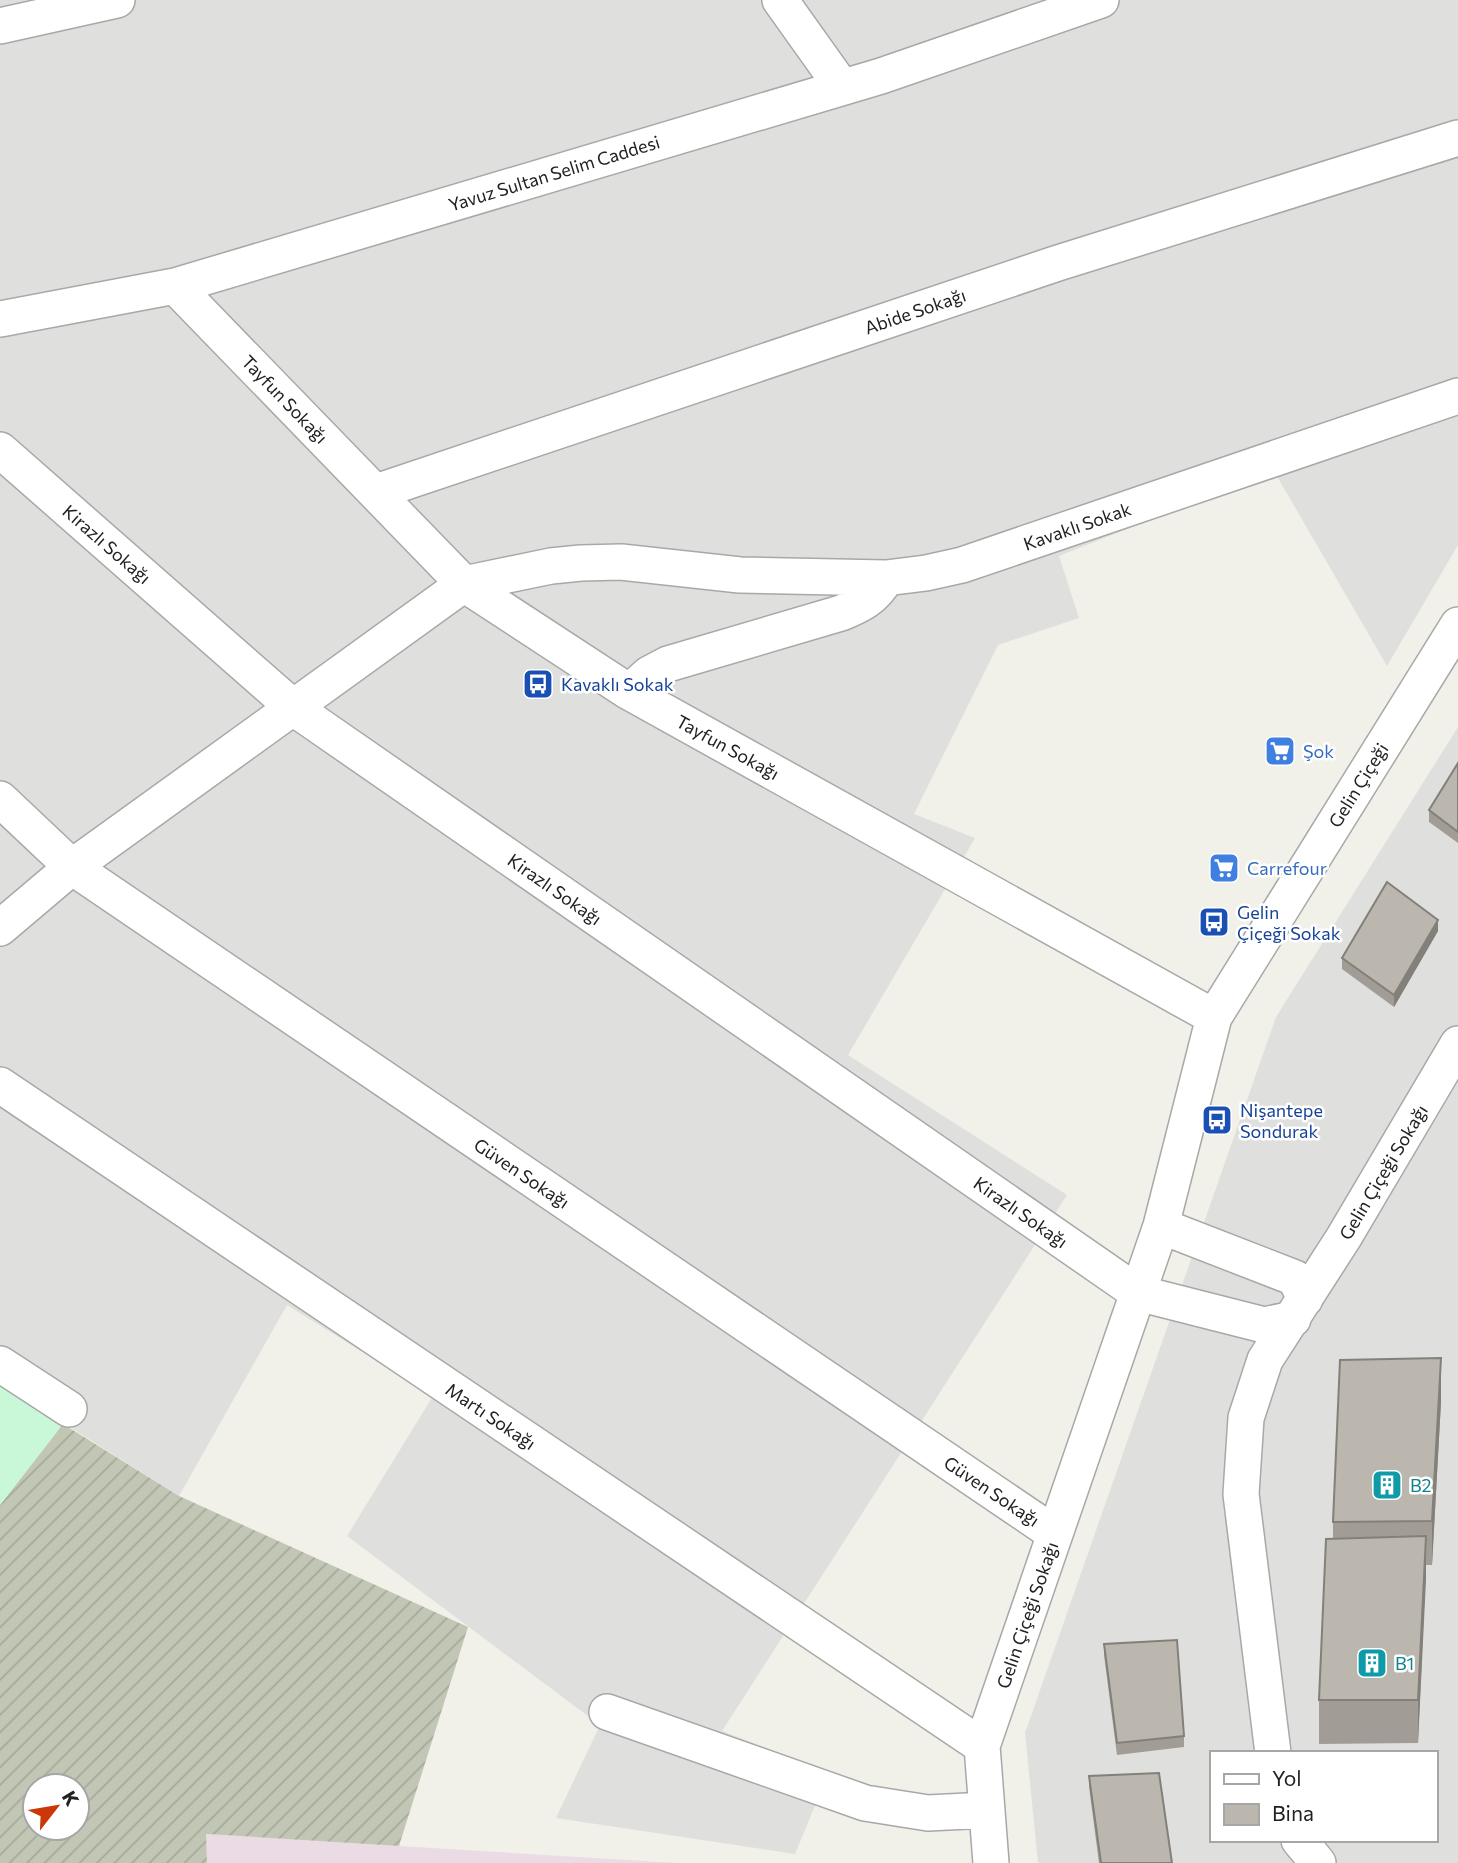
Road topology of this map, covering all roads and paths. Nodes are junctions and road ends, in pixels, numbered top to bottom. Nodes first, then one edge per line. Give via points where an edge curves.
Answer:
1 (117, 0) edge
2 (780, 0) edge
3 (1101, 0) edge
4 (0, 26) edge
5 (842, 87) junction
6 (1458, 138) edge
7 (175, 286) junction
8 (0, 319) edge
9 (1458, 396) edge
10 (0, 450) edge
11 (376, 492) junction
12 (886, 578) junction
13 (464, 584) junction
14 (1458, 625) edge
15 (629, 692) junction
16 (295, 709) junction
17 (0, 799) edge
18 (72, 867) junction
19 (0, 928) edge
20 (1214, 1017) junction
21 (1458, 1044) edge
22 (0, 1085) edge
23 (1161, 1226) junction
24 (1138, 1293) junction
25 (1299, 1309) junction
26 (0, 1364) edge
27 (68, 1409) dead end
28 (1055, 1534) junction
29 (607, 1712) dead end
30 (982, 1746) junction
31 (1273, 1751) edge
32 (987, 1810) junction
33 (1301, 1842) edge
34 (991, 1863) edge
35 (1318, 1863) edge

1 - 4 street
2 - 5 street
3 - 5 street, Yavuz Sultan Selim Caddesi
5 - 7 street, Yavuz Sultan Selim Caddesi
6 - 11 street, Abide Sokağı via 1058,263
7 - 8 street, Yavuz Sultan Selim Caddesi
7 - 11 street, Tayfun Sokağı
9 - 12 street, Kavaklı Sokak via 962,565
10 - 16 street, Kirazlı Sokağı
11 - 13 street, Tayfun Sokağı
12 - 13 street, Kavaklı Sokak via 740,575 608,562 551,566
12 - 15 street via 862,604 668,664
13 - 15 street, Tayfun Sokağı
13 - 16 street, Kavaklı Sokak
14 - 20 street, Gelin Çiçeği
15 - 20 street, Tayfun Sokağı
16 - 18 street, Kavaklı Sokak
16 - 24 street, Kirazlı Sokağı
17 - 18 street, Güven Sokağı
18 - 19 street, Kavaklı Sokak
18 - 28 street, Güven Sokağı
20 - 23 street, Gelin Çiçeği Sokağı
21 - 25 street, Gelin Çiçeği Sokağı
22 - 30 street, Martı Sokağı
23 - 24 street, Gelin Çiçeği Sokağı
23 - 25 street via 1295,1278
24 - 25 street via 1264,1325
24 - 28 street, Gelin Çiçeği Sokağı
25 - 31 street, Gelin Çiçeği Sokağı via 1265,1360 1245,1418 1241,1494
26 - 27 street
28 - 30 street, Gelin Çiçeği Sokağı
29 - 32 street via 865,1803 928,1813
30 - 32 street, Gelin Çiçeği Sokağı
32 - 34 street, Gelin Çiçeği Sokağı
33 - 35 street

